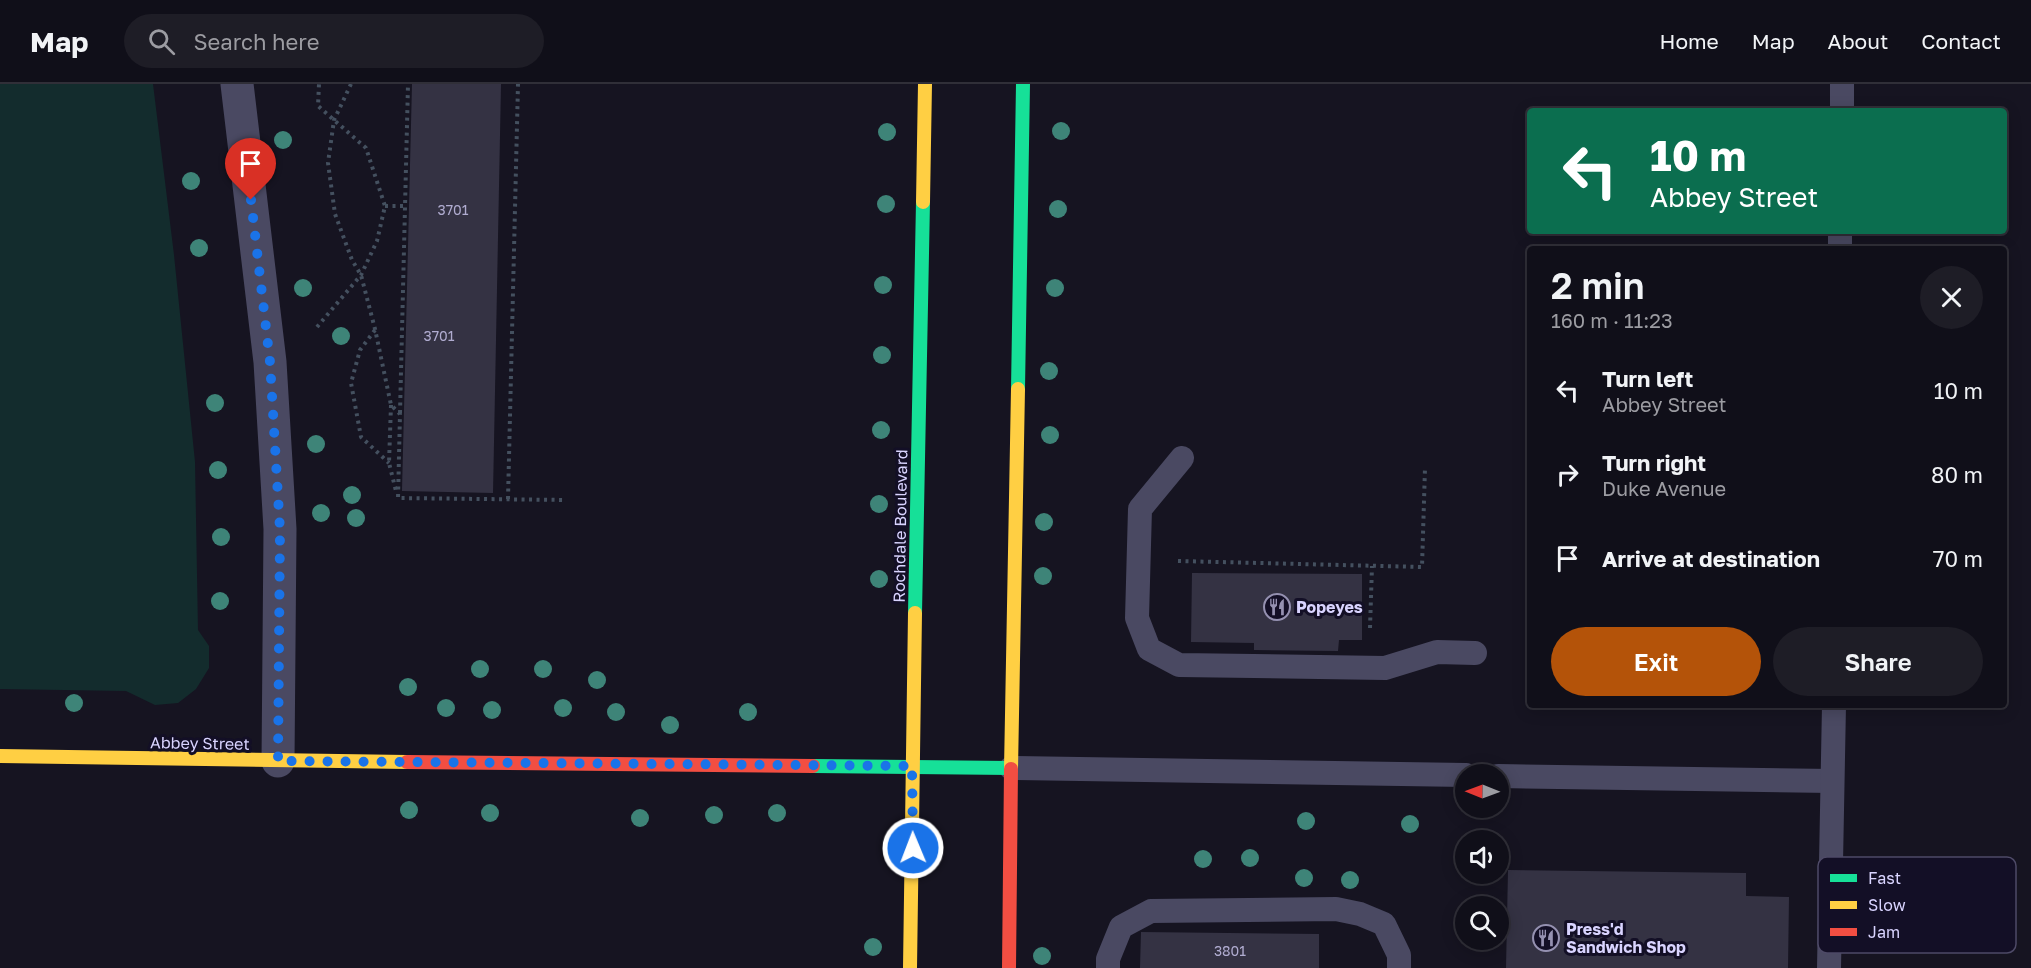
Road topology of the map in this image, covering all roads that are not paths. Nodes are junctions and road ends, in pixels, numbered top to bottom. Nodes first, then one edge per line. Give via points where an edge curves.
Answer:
1 (237, 84) edge
2 (925, 84) edge
3 (1023, 84) edge
4 (1842, 84) edge
5 (1842, 108) edge
6 (1182, 458) dead end
7 (1475, 652) dead end
8 (1834, 708) edge
9 (0, 756) edge
10 (278, 761) junction
11 (912, 766) junction
12 (1011, 768) junction
13 (1455, 775) edge
14 (1509, 776) edge
15 (1832, 781) junction
16 (1831, 857) edge
17 (1829, 953) edge
18 (910, 968) edge
19 (1009, 968) edge
20 (1108, 968) edge
21 (1399, 968) edge
22 (1829, 968) edge

1 - 10 street via 270,362 280,530
2 - 11 street, Rochdale Boulevard
3 - 12 street
4 - 5 lane
6 - 7 lane via 1140,509 1137,618 1149,650 1179,665 1385,668 1437,652
8 - 15 lane
9 - 10 street, Abbey Street
10 - 11 street, Abbey Street
11 - 12 street, Abbey Street
11 - 18 street, Rochdale Boulevard
12 - 13 lane
12 - 19 street
14 - 15 lane
15 - 16 lane
17 - 22 lane
20 - 21 lane via 1121,927 1151,911 1336,909 1384,924 1399,955

